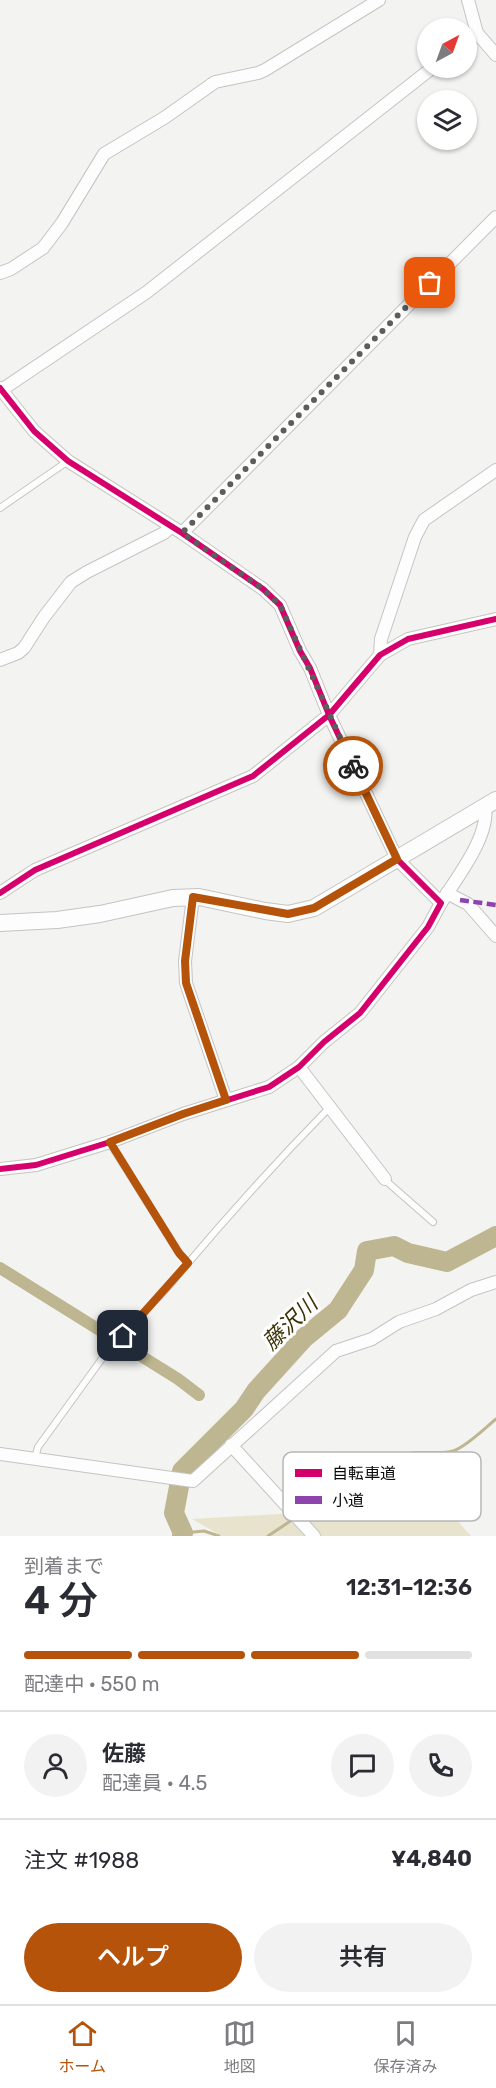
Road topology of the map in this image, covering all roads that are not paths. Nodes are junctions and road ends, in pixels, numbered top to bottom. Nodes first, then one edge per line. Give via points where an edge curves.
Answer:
1 (379, 0) edge
2 (468, 0) edge
3 (470, 18) edge
4 (477, 41) edge
5 (496, 55) edge
6 (419, 78) edge
7 (496, 217) edge
8 (0, 273) edge
9 (0, 390) edge
10 (68, 461) junction
11 (496, 470) edge
12 (0, 508) edge
13 (176, 530) junction
14 (496, 619) edge
15 (380, 655) junction
16 (0, 660) edge
17 (329, 715) junction
18 (491, 803) edge
19 (397, 859) junction
20 (0, 893) edge
21 (193, 897) junction
22 (444, 898) junction
23 (0, 923) edge
24 (496, 936) edge
25 (299, 1067) junction
26 (226, 1100) junction
27 (330, 1107) junction
28 (110, 1142) junction
29 (0, 1169) edge
30 (385, 1179) joint
31 (433, 1222) dead end
32 (188, 1263) junction
33 (496, 1282) edge
34 (231, 1445) junction
35 (0, 1454) edge
36 (34, 1459) junction
37 (283, 1502) edge
38 (300, 1521) edge
39 (314, 1536) edge

1 - 8 street via 265,70 215,82 104,154 43,248
2 - 3 street
4 - 5 street
6 - 9 street via 147,292
7 - 13 street
9 - 10 street via 34,431
10 - 12 lane
10 - 13 street
11 - 15 street via 424,520 381,639
13 - 16 street via 71,582 24,648
13 - 17 street via 263,589 280,605
14 - 15 street via 408,639
15 - 17 street
17 - 19 street
17 - 20 street via 253,776 35,870
18 - 19 street
18 - 22 street via 480,837
19 - 21 street via 314,908 288,914
19 - 22 street
21 - 23 street via 57,920
21 - 26 street via 186,983
22 - 24 street via 468,904
22 - 25 street via 428,927 360,1013
25 - 26 street via 269,1087
25 - 27 street
26 - 28 street
27 - 30 street
27 - 32 lane via 282,1155
28 - 29 street via 36,1165
28 - 32 lane
30 - 31 lane
32 - 36 lane via 114,1351 109,1349 105,1354 38,1447
33 - 34 street via 399,1322 372,1339 336,1351
34 - 36 street via 193,1481
34 - 37 street
35 - 36 street
38 - 39 street

